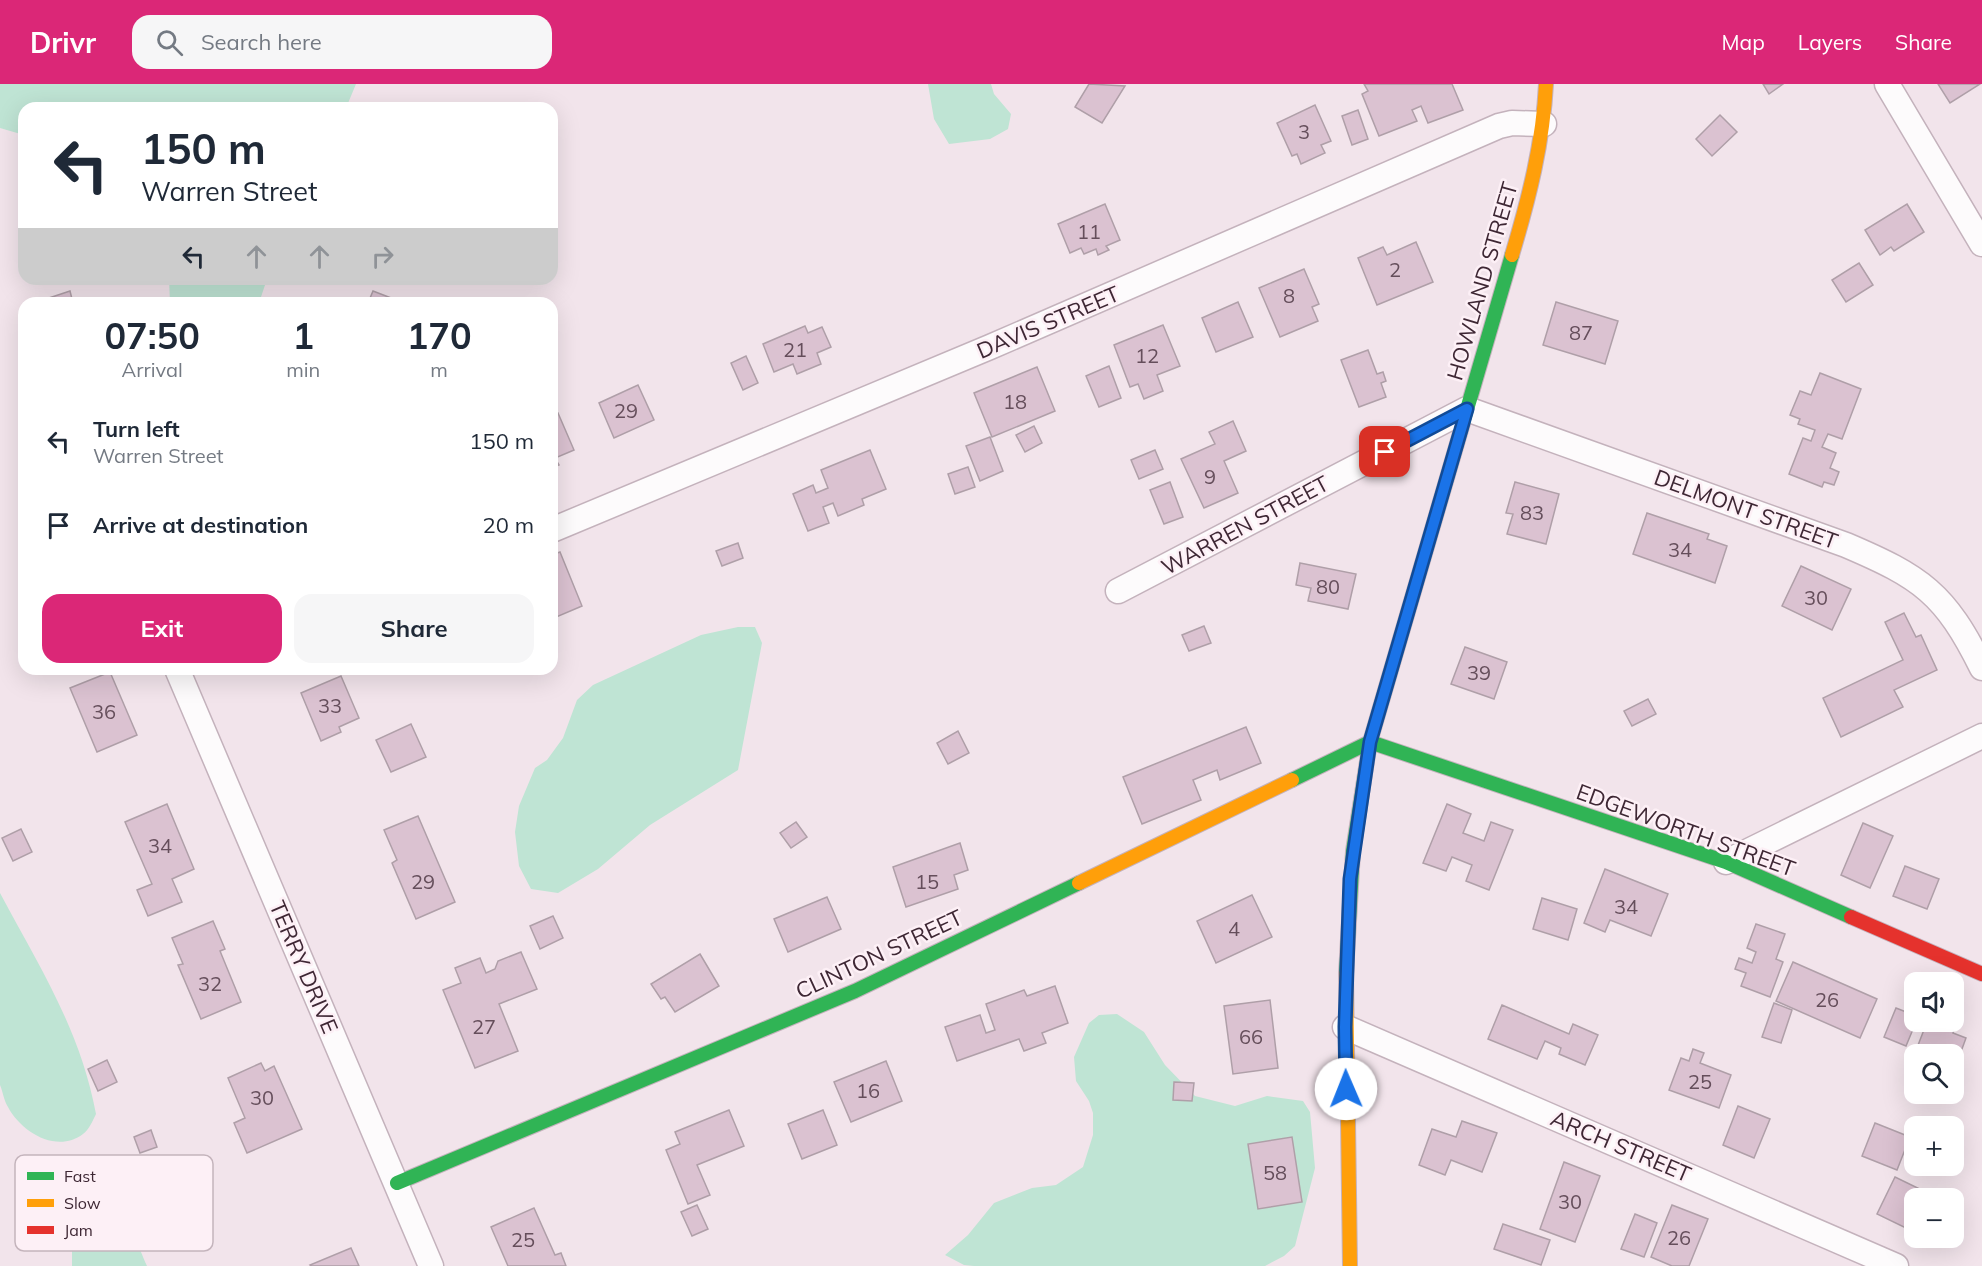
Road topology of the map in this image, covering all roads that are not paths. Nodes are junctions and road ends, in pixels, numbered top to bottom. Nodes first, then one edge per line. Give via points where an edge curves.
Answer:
1 (1546, 84) edge
2 (1887, 84) edge
3 (1544, 124) junction
4 (1982, 244) edge
5 (1467, 409) junction
6 (558, 527) edge
7 (1118, 591) dead end
8 (1982, 668) edge
9 (180, 675) edge
10 (1982, 736) edge
11 (1370, 742) junction
12 (1726, 862) junction
13 (1982, 974) edge
14 (1345, 1027) junction
15 (397, 1183) junction
16 (431, 1266) edge
17 (1350, 1266) edge
18 (1896, 1266) edge

1 - 3 street, HOWLAND STREET
2 - 4 street
3 - 5 street, HOWLAND STREET via 1533,184
3 - 6 street, DAVIS STREET via 1499,126 990,347
5 - 7 street, WARREN STREET
5 - 8 street, DELMONT STREET via 1886,563 1921,584 1944,604 1962,628
5 - 11 street, HOWLAND STREET
9 - 15 street, TERRY DRIVE
10 - 12 street
11 - 12 street, EDGEWORTH STREET
11 - 14 street, HOWLAND STREET via 1350,879
11 - 15 street, CLINTON STREET via 855,991
12 - 13 street, EDGEWORTH STREET
14 - 17 street, HOWLAND STREET
14 - 18 street, ARCH STREET
15 - 16 street, TERRY DRIVE

